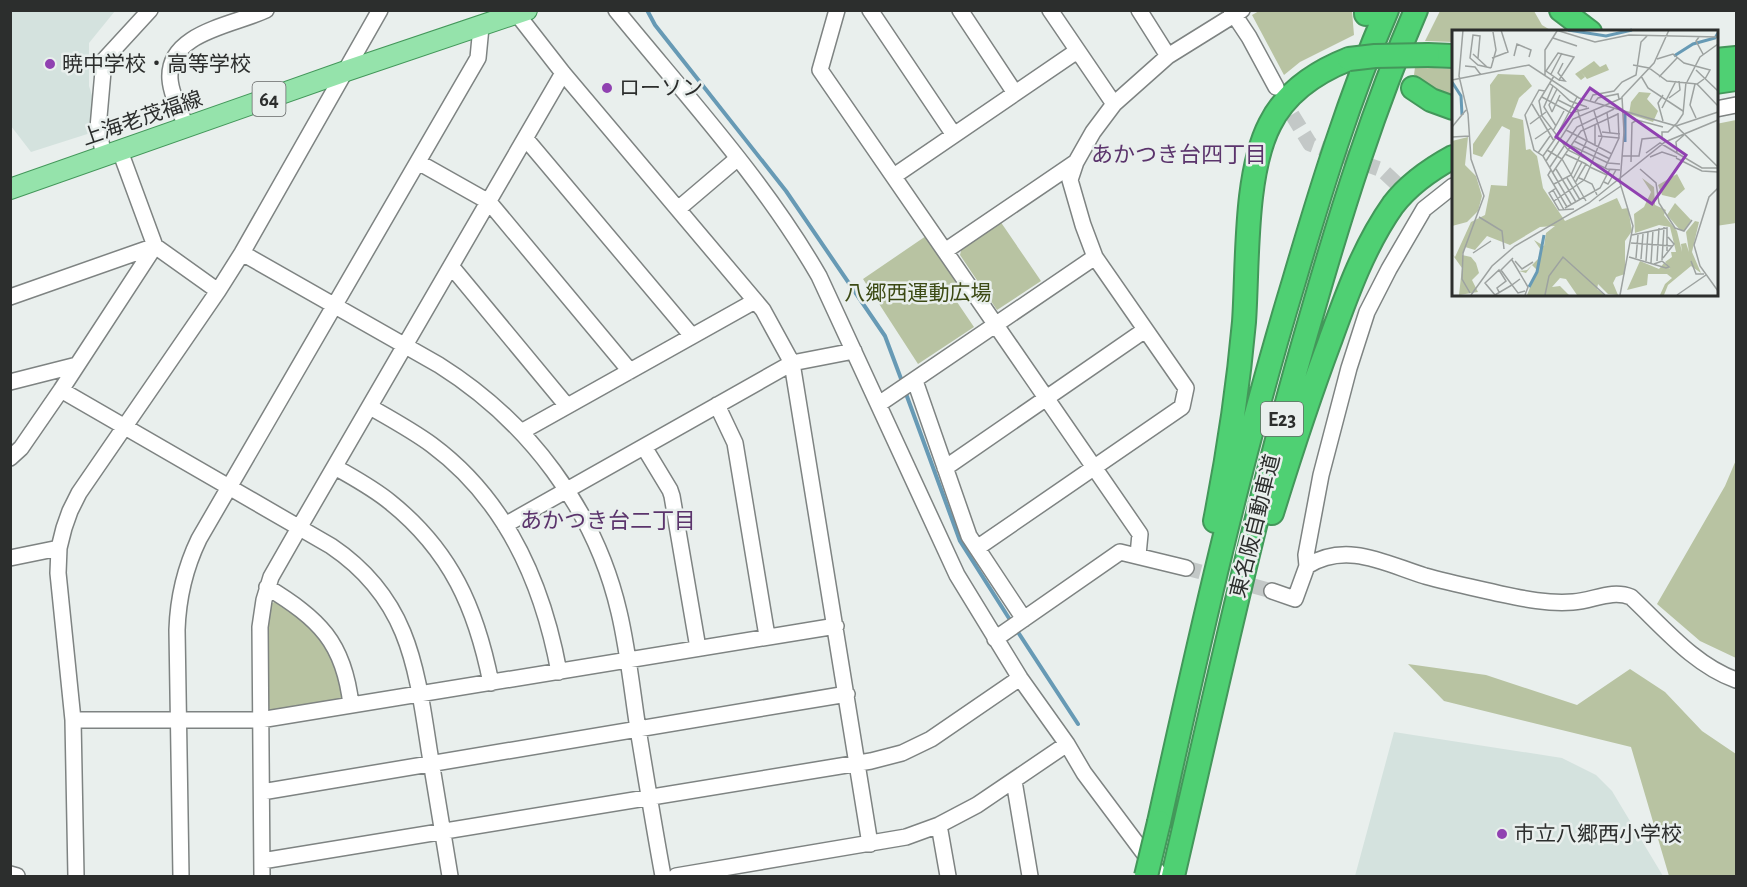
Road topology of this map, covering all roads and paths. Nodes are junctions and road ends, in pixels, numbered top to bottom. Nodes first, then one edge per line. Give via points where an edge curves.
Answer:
1 (150, 10) edge
2 (266, 10) edge
3 (616, 10) edge
4 (837, 10) edge
5 (870, 10) edge
6 (960, 10) edge
7 (1050, 10) edge
8 (1139, 10) edge
9 (1416, 10) edge
10 (1561, 10) edge
11 (378, 11) edge
12 (522, 12) edge
13 (1235, 12) edge
14 (1373, 12) edge
15 (481, 27) junction
16 (1587, 30) edge
17 (1077, 51) junction
18 (1168, 56) junction
19 (1452, 56) edge
20 (1726, 63) edge
21 (346, 71) junction
22 (563, 73) junction
23 (1717, 80) edge
24 (1276, 87) tunnel mouth
25 (1413, 88) dead end
26 (1016, 93) junction
27 (1114, 104) junction
28 (1737, 105) edge
29 (1452, 108) edge
30 (1717, 109) edge
31 (187, 128) junction
32 (954, 135) junction
33 (526, 139) junction
34 (112, 153) junction
35 (738, 158) junction
36 (1452, 158) edge
37 (418, 162) junction
38 (1076, 162) junction
39 (894, 177) junction
40 (1452, 187) edge
41 (10, 189) edge
42 (489, 202) junction
43 (678, 209) junction
44 (155, 246) junction
45 (945, 251) junction
46 (242, 253) junction
47 (1095, 257) junction
48 (451, 266) junction
49 (218, 291) junction
50 (10, 297) edge
51 (755, 301) junction
52 (335, 305) junction
53 (996, 324) junction
54 (1145, 330) junction
55 (692, 336) junction
56 (405, 346) junction
57 (854, 351) junction
58 (792, 363) junction
59 (77, 365) junction
60 (630, 371) junction
61 (10, 382) edge
62 (907, 386) junction
63 (61, 390) junction
64 (1047, 398) junction
65 (879, 404) junction
66 (717, 405) junction
67 (567, 406) junction
68 (370, 407) junction
69 (125, 427) junction
70 (521, 432) junction
71 (644, 447) junction
72 (10, 458) edge
73 (335, 467) junction
74 (1094, 467) junction
75 (945, 468) junction
76 (229, 487) junction
77 (566, 489) junction
78 (505, 525) junction
79 (299, 528) junction
80 (59, 548) junction
81 (977, 548) junction
82 (1138, 555) junction
83 (10, 558) edge
84 (1307, 566) junction
85 (1186, 568) tunnel mouth
86 (267, 587) junction
87 (1272, 591) tunnel mouth
88 (1017, 623) junction
89 (836, 626) junction
90 (767, 636) junction
91 (995, 639) junction
92 (698, 648) junction
93 (628, 661) junction
94 (559, 672) junction
95 (1020, 678) junction
96 (1737, 680) edge
97 (491, 683) junction
98 (847, 694) junction
99 (421, 695) junction
100 (351, 705) junction
101 (1183, 715) junction
102 (73, 720) junction
103 (178, 720) junction
104 (260, 720) junction
105 (1208, 725) junction
106 (638, 729) junction
107 (1067, 744) junction
108 (432, 763) junction
109 (857, 764) junction
110 (1014, 781) junction
111 (262, 792) junction
112 (650, 798) junction
113 (939, 825) junction
114 (443, 833) junction
115 (870, 844) junction
116 (262, 869) edge
117 (10, 874) edge
118 (17, 876) edge
119 (76, 876) edge
120 (181, 876) edge
121 (450, 876) edge
122 (663, 876) edge
123 (676, 876) edge
124 (948, 876) edge
125 (1030, 876) edge
126 (1146, 876) edge
127 (1161, 876) edge
128 (1173, 876) edge

1 - 34 street via 104,60 98,128
2 - 31 street via 204,33 178,52 170,79
3 - 35 street
4 - 39 street via 820,70
5 - 32 street
6 - 26 street
7 - 17 street
8 - 18 street
9 - 105 highway, 東名阪自動車道 / E23 via 1363,149 1309,322 1264,488
10 - 16 highway
11 - 21 street
12 - 15 main road, 上海老茂福線 / 64
12 - 22 street
13 - 18 street
13 - 24 street
14 - 101 highway, 東名阪自動車道 / E23 via 1269,365
15 - 21 main road, 上海老茂福線 / 64
15 - 37 street via 478,58
17 - 26 street
17 - 27 street
18 - 27 street
19 - 101 highway, bridge via 1349,59 1296,90 1268,126 1255,168 1251,200 1236,402 1204,573
20 - 23 highway
21 - 31 main road, 上海老茂福線 / 64
21 - 46 street
22 - 33 street
22 - 43 street
25 - 29 highway
26 - 32 street
27 - 38 street
28 - 30 street
31 - 34 main road, 上海老茂福線 / 64
32 - 39 street
33 - 42 street
33 - 55 street
34 - 41 main road, 上海老茂福線 / 64
34 - 44 street
35 - 43 street
35 - 57 street via 796,236
36 - 105 highway via 1430,169 1394,204 1363,257 1279,492
37 - 42 street
37 - 52 street
38 - 45 street
38 - 47 street via 1070,180
39 - 45 street
40 - 84 street via 1420,206 1367,312 1321,475
42 - 48 street
42 - 60 street
43 - 51 street
44 - 49 street
44 - 50 street
44 - 59 street
45 - 53 street
46 - 49 street
46 - 52 street
47 - 53 street
47 - 54 street
48 - 56 street
48 - 67 street
49 - 69 street
51 - 55 street
51 - 58 street
52 - 56 street
52 - 76 street
53 - 62 street
53 - 64 street
54 - 64 street
54 - 74 street via 1186,388 1182,407
55 - 60 street
56 - 68 street
56 - 70 street via 475,390
57 - 58 street
57 - 65 street
58 - 66 street
58 - 89 street
59 - 61 street
59 - 63 street
60 - 67 street
62 - 65 street
62 - 75 street
63 - 69 street
63 - 72 street
64 - 74 street
64 - 75 street
65 - 91 street via 957,575
66 - 71 street
66 - 90 street via 735,443
67 - 70 street
68 - 73 street
68 - 78 street via 441,453 478,489
69 - 76 street
69 - 80 street via 79,493
70 - 77 street
71 - 77 street
71 - 92 street via 672,496
73 - 79 street
73 - 97 street via 410,519 452,571 477,625
74 - 81 street
74 - 82 street via 1140,534
75 - 81 street
76 - 79 street
76 - 103 street via 199,539 182,585 177,615
77 - 78 street
77 - 93 street via 601,557 619,610
78 - 94 street via 538,592 553,637
79 - 86 street
79 - 99 street via 341,553 382,594 403,630
80 - 83 street
80 - 102 street via 58,573
81 - 88 street
82 - 85 street
82 - 88 street via 1120,552
84 - 87 street via 1295,599
84 - 96 street via 1328,557 1354,555 1461,585 1540,601 1576,602 1624,594 1678,644 1721,674
86 - 100 street via 307,614 328,637 342,665
86 - 104 street via 260,627
88 - 91 street
89 - 90 street
89 - 98 street
90 - 92 street
91 - 95 street
92 - 93 street
93 - 94 street
93 - 106 street
94 - 97 street
95 - 107 street
95 - 109 street via 931,739 902,753
97 - 99 street
98 - 106 street
98 - 109 street
99 - 100 street
99 - 108 street
100 - 104 street
101 - 126 highway, 東名阪自動車道 / E23, bridge
102 - 103 street
102 - 119 street
103 - 104 street
103 - 120 street
104 - 111 street
105 - 128 highway, 東名阪自動車道 / E23
106 - 108 street
106 - 112 street
107 - 110 street
107 - 127 street
108 - 111 street
108 - 114 street
109 - 112 street
109 - 115 street
110 - 113 street
110 - 125 street
111 - 116 street
112 - 114 street
112 - 122 street
113 - 115 street
113 - 124 street
114 - 116 street
114 - 121 street
115 - 123 street
117 - 118 street

